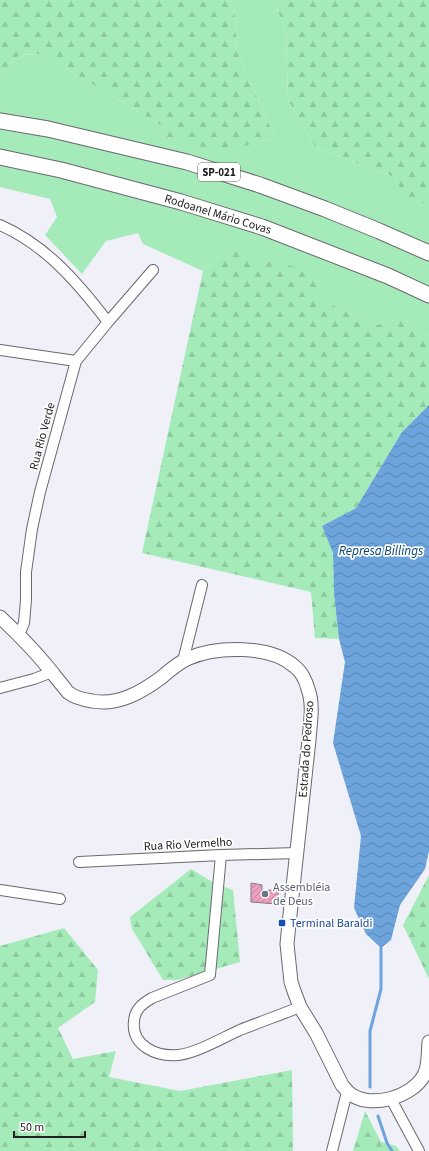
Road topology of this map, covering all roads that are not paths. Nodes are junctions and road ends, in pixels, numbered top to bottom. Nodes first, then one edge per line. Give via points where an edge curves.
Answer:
1 (0, 121) edge
2 (0, 157) edge
3 (0, 225) edge
4 (429, 254) edge
5 (153, 270) dead end
6 (429, 295) edge
7 (108, 322) junction
8 (0, 350) edge
9 (76, 361) junction
10 (202, 586) dead end
11 (0, 617) edge
12 (19, 635) junction
13 (183, 661) junction
14 (52, 672) junction
15 (0, 688) edge
16 (297, 853) junction
17 (221, 855) junction
18 (79, 862) dead end
19 (0, 890) edge
20 (60, 898) dead end
21 (300, 1007) junction
22 (429, 1042) edge
23 (347, 1092) junction
24 (391, 1099) junction
25 (332, 1151) edge
26 (419, 1151) edge

1 - 4 highway, SP-021 via 48,129 187,162 325,209 379,230
2 - 6 highway, Rodoanel Mário Covas via 62,170 262,227 388,276
3 - 7 street via 35,244 58,264 87,294
5 - 7 street, Rua Rio Verde
7 - 9 street, Rua Rio Verde
8 - 9 street
9 - 12 street, Rua Rio Verde via 32,529 26,572 24,623
10 - 13 street
11 - 12 main road, Estrada do Pedroso
12 - 14 main road, Estrada do Pedroso
13 - 14 main road, Estrada do Pedroso via 150,686 128,697 110,702 92,701 69,693
13 - 16 main road, Estrada do Pedroso via 200,654 219,651 254,651 283,659 294,666 302,676 309,689 311,707
14 - 15 street
16 - 17 street, Rua Rio Vermelho
16 - 21 main road, Estrada do Pedroso via 288,944 291,982
17 - 18 street, Rua Rio Vermelho
17 - 21 street via 210,975 144,1003 134,1018 136,1034 146,1048 159,1054 185,1054
19 - 20 street
21 - 23 main road, Estrada do Pedroso
22 - 24 main road via 426,1072 406,1093
23 - 24 main road via 362,1100
23 - 25 street
24 - 26 street

